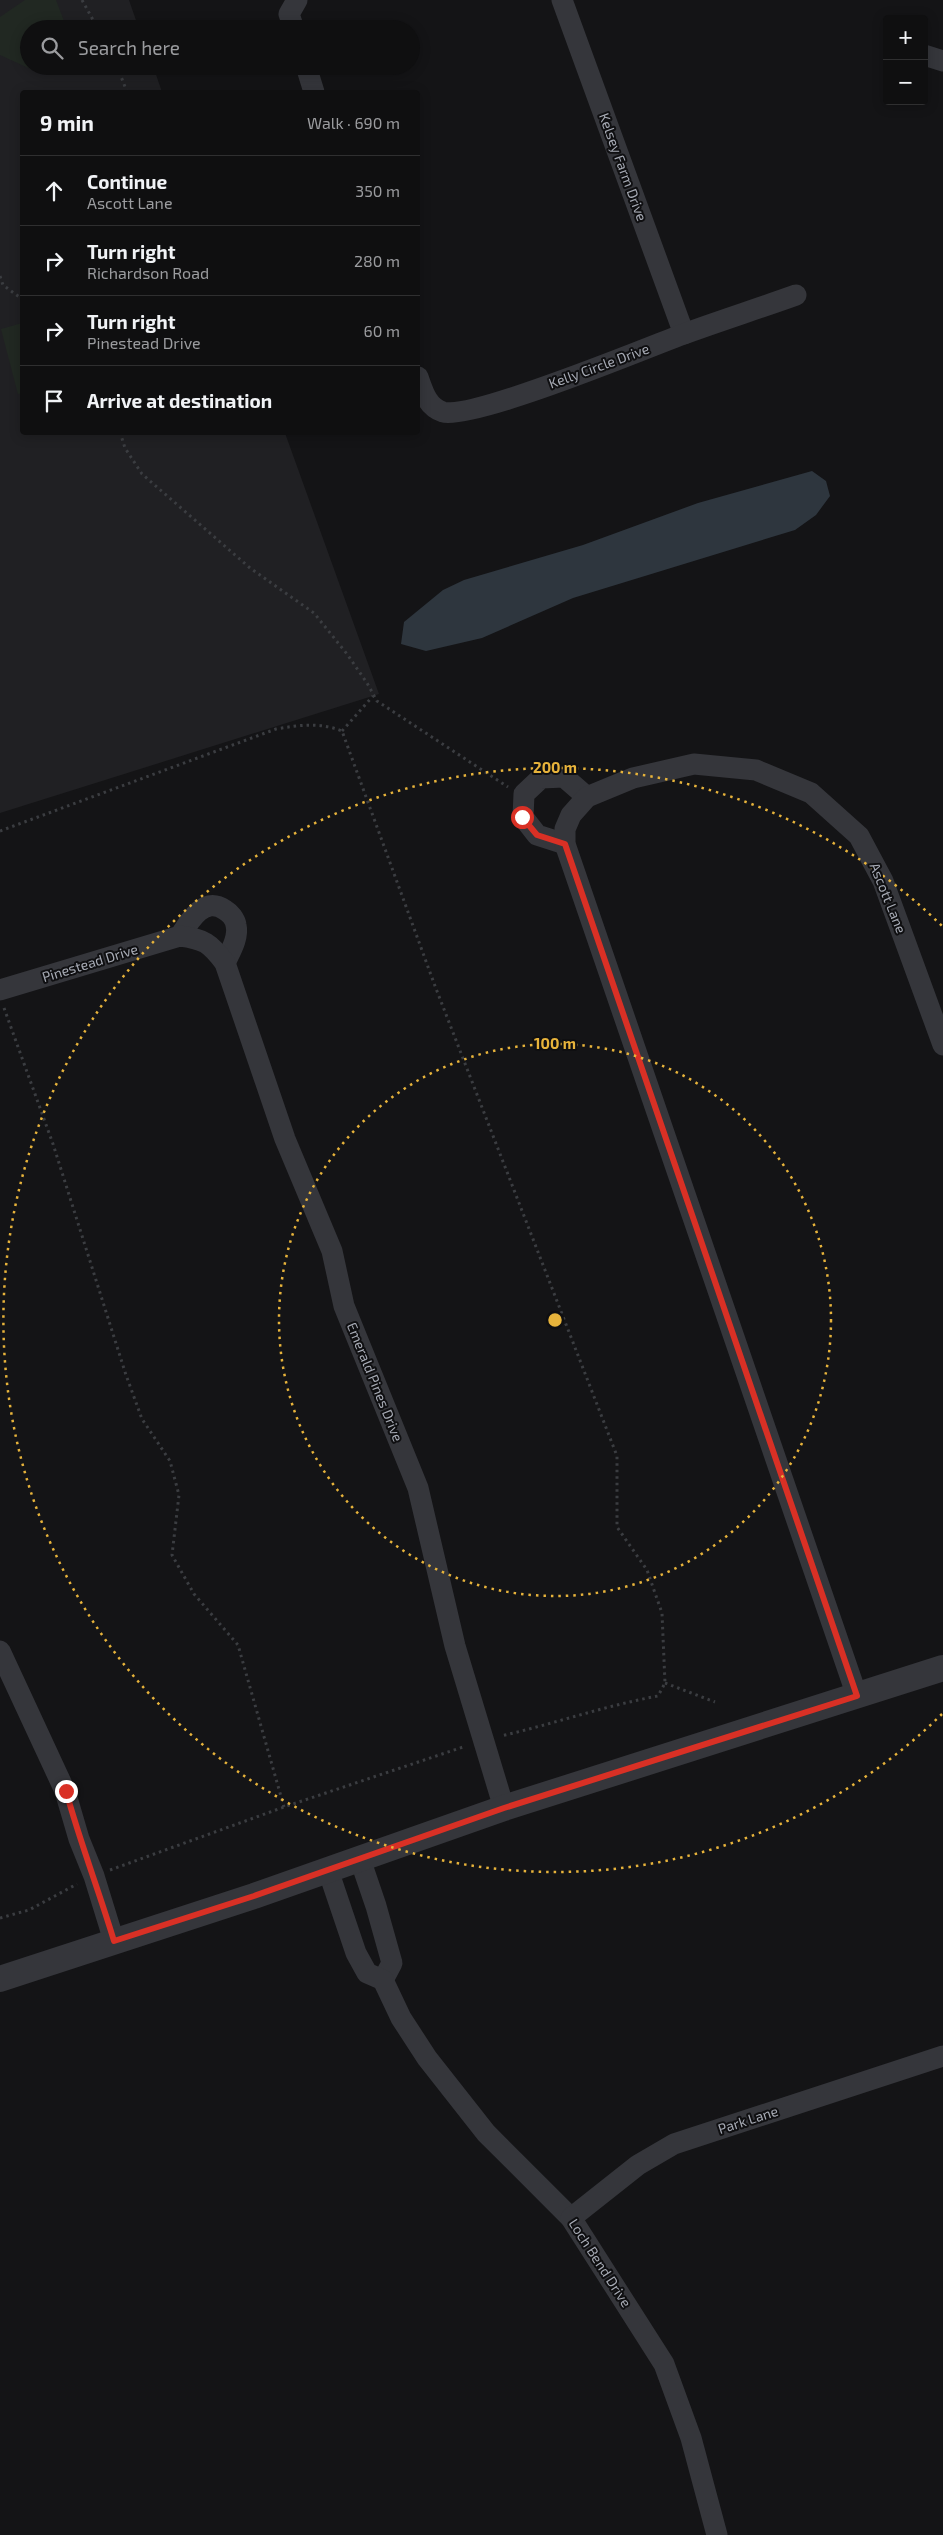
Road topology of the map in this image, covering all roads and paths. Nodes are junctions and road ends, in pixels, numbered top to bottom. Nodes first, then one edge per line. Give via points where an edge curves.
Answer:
1 (82, 0) edge
2 (298, 0) edge
3 (562, 0) edge
4 (93, 20) edge
5 (292, 20) edge
6 (928, 56) edge
7 (943, 61) edge
8 (120, 75) edge
9 (309, 75) edge
10 (126, 90) edge
11 (313, 90) edge
12 (0, 276) edge
13 (1, 286) edge
14 (796, 296) dead end
15 (20, 298) edge
16 (684, 334) junction
17 (420, 382) edge
18 (121, 435) edge
19 (373, 696) junction
20 (342, 731) junction
21 (524, 796) junction
22 (587, 797) junction
23 (0, 831) edge
24 (565, 844) junction
25 (190, 937) junction
26 (225, 963) junction
27 (0, 990) edge
28 (0, 999) edge
29 (943, 1045) edge
30 (0, 1651) edge
31 (943, 1668) edge
32 (665, 1683) junction
33 (857, 1696) junction
34 (715, 1702) dead end
35 (483, 1740) junction
36 (284, 1807) junction
37 (504, 1808) junction
38 (360, 1859) junction
39 (328, 1870) junction
40 (94, 1876) junction
41 (0, 1918) edge
42 (114, 1941) junction
43 (0, 1979) edge
44 (383, 1980) junction
45 (943, 2056) edge
46 (571, 2218) junction
47 (717, 2535) edge

1 - 4 path
2 - 5 street via 290,14
3 - 16 street, Kelsey Farm Drive
6 - 7 street
8 - 10 path
9 - 11 street
12 - 13 path
13 - 15 path
14 - 16 street, Kelly Circle Drive
16 - 17 street, Kelly Circle Drive via 520,395 463,412 434,408 426,399
18 - 19 path via 125,448 142,474 250,568 314,613 368,683
19 - 20 path
19 - 21 path
20 - 23 path via 326,725 276,729
20 - 32 path via 435,986 618,1456 617,1527 647,1570 662,1613
21 - 22 street via 541,778 564,777
21 - 24 street via 522,817 537,835
22 - 24 street, Ascott Lane via 570,815 565,829
22 - 29 street, Ascott Lane via 633,778 694,764 756,770 811,793 859,836 872,858 884,881
24 - 33 street, Ascott Lane
25 - 26 street, Emerald Pines Drive via 213,948
25 - 26 street via 194,914 205,907 220,906 230,913 236,925 235,942
25 - 27 street, Pinestead Drive
26 - 35 street, Emerald Pines Drive via 285,1139 332,1251 344,1306 418,1488 455,1646
28 - 36 path via 53,1144 132,1393 142,1419 170,1461 179,1495 172,1554 194,1594 238,1645
30 - 40 street via 66,1791 79,1839
31 - 33 street
32 - 34 path
32 - 35 path via 658,1696
33 - 37 street
35 - 36 path
35 - 37 street, Emerald Pines Drive
36 - 40 path
37 - 38 street
38 - 39 street
38 - 44 street via 392,1963
39 - 42 street
39 - 44 street, Loch Bend Drive via 356,1953 367,1973
40 - 41 path via 29,1910
40 - 42 street
42 - 43 street
44 - 46 street, Loch Bend Drive via 401,2018 427,2058 486,2133
45 - 46 street, Park Lane via 674,2144 638,2165
46 - 47 street, Loch Bend Drive via 664,2364 691,2438

